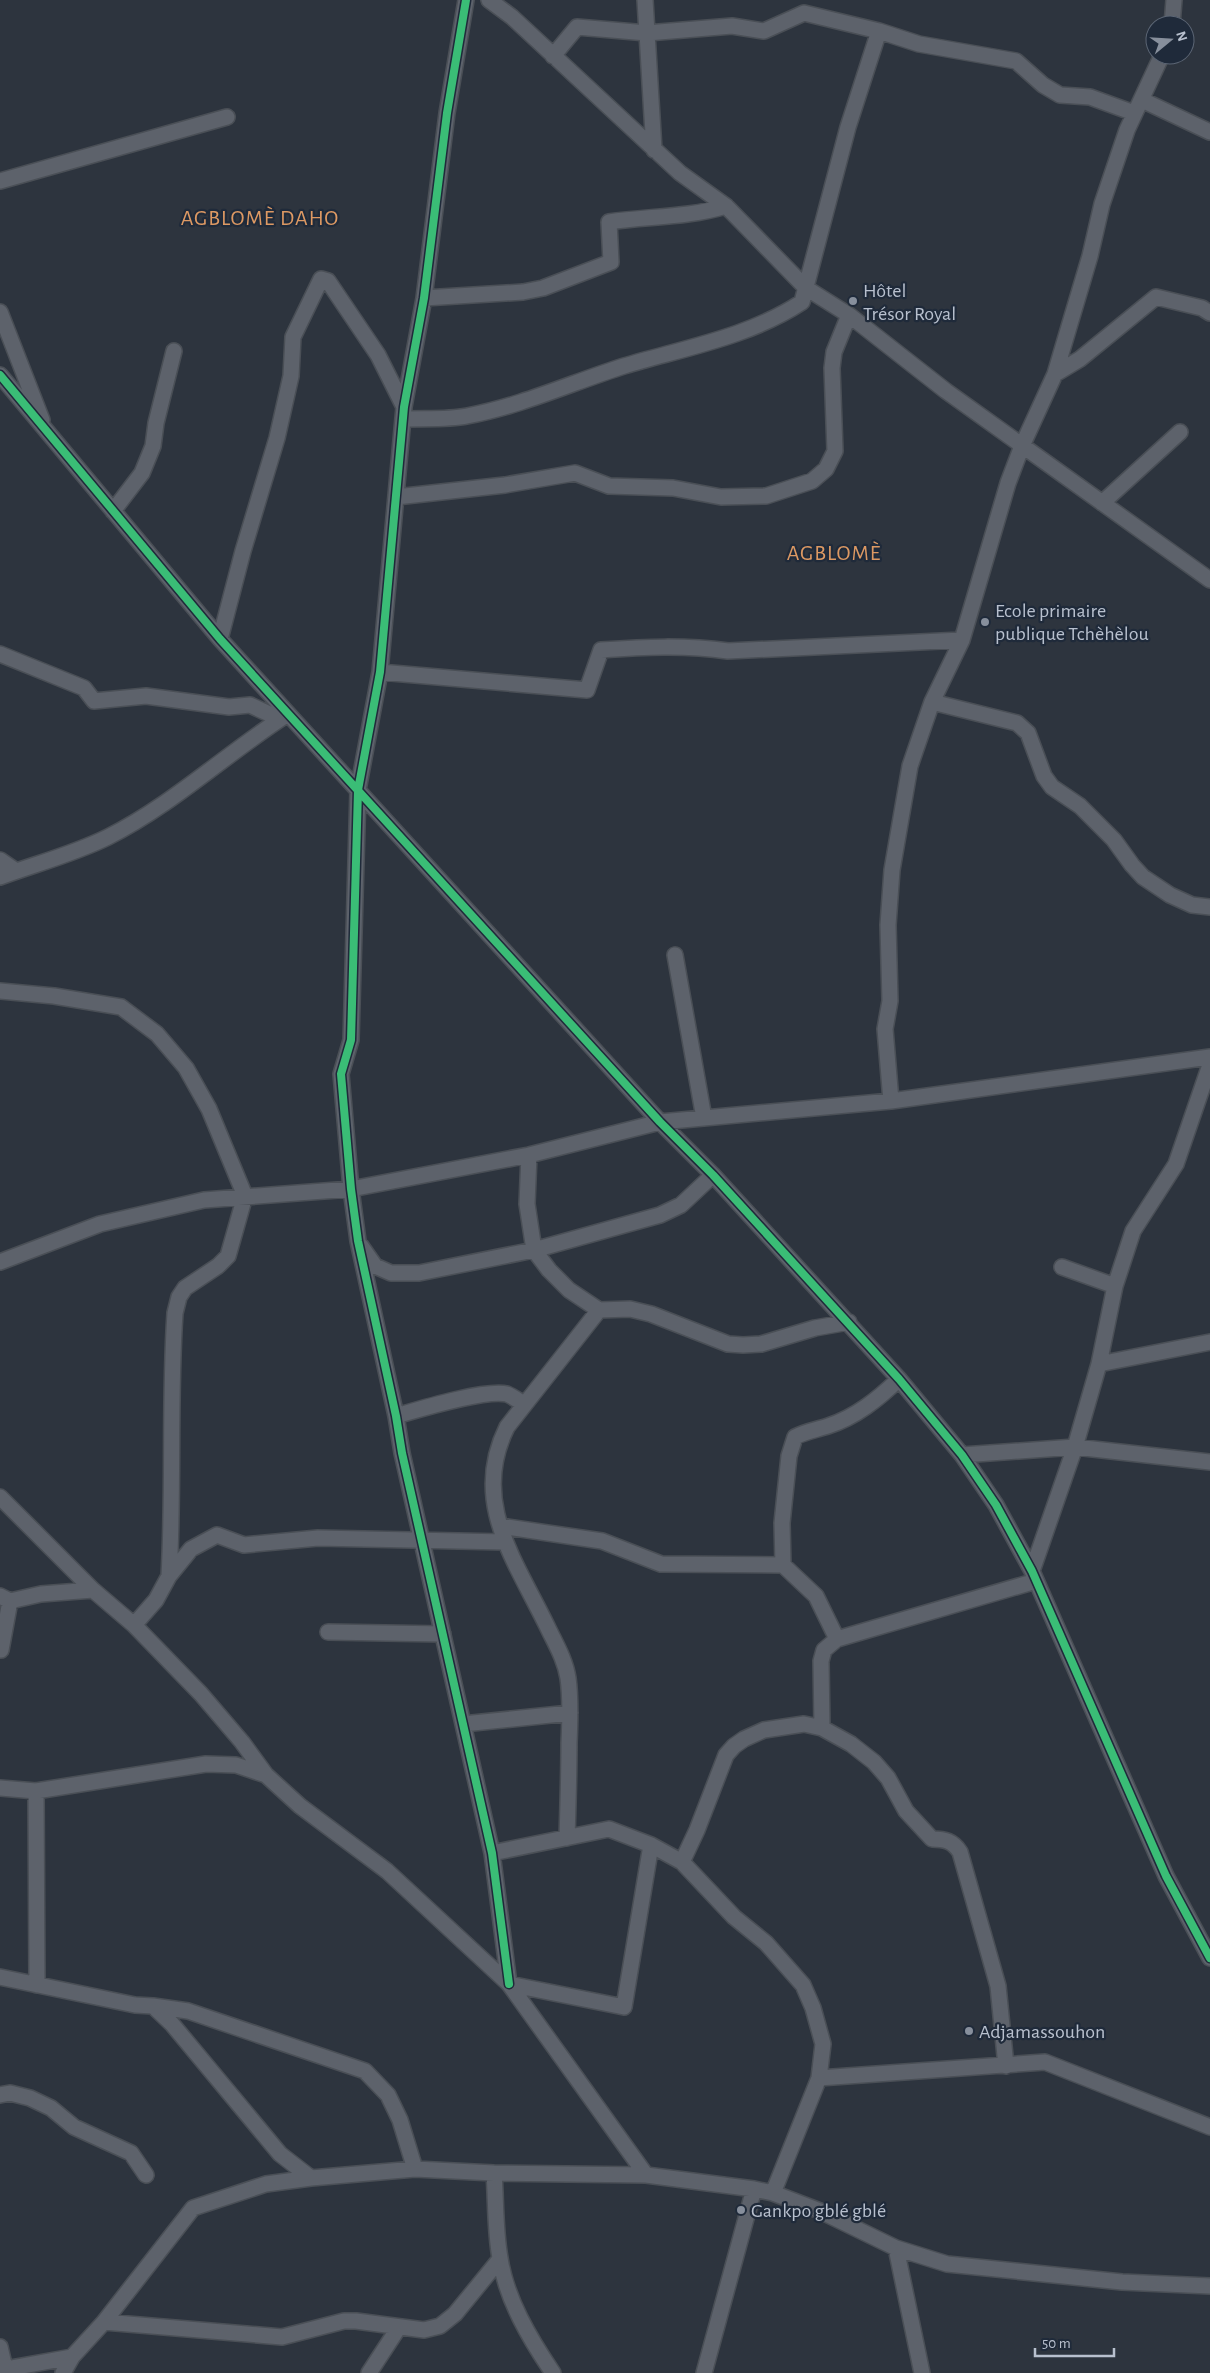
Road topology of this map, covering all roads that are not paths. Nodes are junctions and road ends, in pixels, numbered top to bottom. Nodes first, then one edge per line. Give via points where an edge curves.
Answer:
1 (466, 0) edge
2 (490, 0) edge
3 (645, 0) edge
4 (1174, 0) edge
5 (1173, 15) edge
6 (879, 31) junction
7 (648, 33) junction
8 (553, 56) junction
9 (1157, 65) edge
10 (1138, 106) junction
11 (227, 117) dead end
12 (1210, 132) edge
13 (654, 150) junction
14 (0, 181) edge
15 (726, 206) junction
16 (806, 288) junction
17 (424, 298) junction
18 (0, 312) edge
19 (1210, 313) edge
20 (849, 315) junction
21 (174, 351) dead end
22 (1055, 374) junction
23 (0, 375) edge
24 (403, 413) junction
25 (47, 432) junction
26 (1180, 432) dead end
27 (1022, 446) junction
28 (396, 497) junction
29 (1102, 503) junction
30 (113, 511) junction
31 (1210, 580) edge
32 (220, 639) junction
33 (962, 640) junction
34 (0, 654) edge
35 (380, 672) junction
36 (932, 702) junction
37 (284, 717) junction
38 (358, 790) junction
39 (0, 860) edge
40 (16, 871) junction
41 (0, 877) edge
42 (1210, 907) edge
43 (675, 955) dead end
44 (0, 991) edge
45 (1210, 1057) edge
46 (1210, 1065) edge
47 (891, 1101) junction
48 (704, 1118) junction
49 (660, 1122) junction
50 (529, 1155) junction
51 (713, 1175) junction
52 (351, 1189) junction
53 (245, 1196) junction
54 (358, 1241) junction
55 (534, 1250) junction
56 (0, 1262) edge
57 (1062, 1267) dead end
58 (1115, 1286) junction
59 (598, 1310) junction
60 (848, 1322) junction
61 (1210, 1342) edge
62 (1099, 1364) junction
63 (899, 1379) junction
64 (524, 1404) junction
65 (396, 1416) junction
66 (1075, 1446) junction
67 (962, 1454) junction
68 (1210, 1462) edge
69 (0, 1497) edge
70 (500, 1526) junction
71 (422, 1540) junction
72 (505, 1542) junction
73 (783, 1565) junction
74 (169, 1576) junction
75 (1034, 1576) junction
76 (93, 1590) junction
77 (5, 1598) edge
78 (134, 1625) junction
79 (328, 1632) dead end
80 (443, 1634) junction
81 (837, 1638) junction
82 (1, 1650) edge
83 (570, 1713) junction
84 (463, 1724) junction
85 (822, 1728) junction
86 (266, 1775) junction
87 (0, 1788) edge
88 (36, 1791) junction
89 (567, 1838) junction
90 (651, 1845) junction
91 (492, 1853) junction
92 (682, 1862) junction
93 (1210, 1958) edge
94 (0, 1976) edge
95 (509, 1984) junction
96 (37, 1985) junction
97 (152, 2006) junction
98 (1006, 2066) junction
99 (819, 2078) junction
100 (0, 2095) edge
101 (1210, 2126) edge
102 (415, 2169) junction
103 (494, 2174) junction
104 (646, 2174) junction
105 (146, 2175) dead end
106 (311, 2178) junction
107 (754, 2189) junction
108 (773, 2193) junction
109 (896, 2248) junction
110 (500, 2259) junction
111 (1210, 2286) edge
112 (104, 2322) junction
113 (398, 2327) junction
114 (0, 2347) edge
115 (72, 2357) junction
116 (4, 2371) edge
117 (63, 2373) edge
118 (369, 2373) edge
119 (553, 2373) edge
120 (704, 2373) edge
121 (922, 2373) edge

1 - 17 street via 447,113
2 - 8 street
3 - 7 street
4 - 5 street
6 - 7 street via 804,13 764,32 732,26
6 - 10 street via 919,44 1016,61 1060,95
6 - 16 street via 848,127
7 - 8 street via 577,28
7 - 13 street
8 - 13 street
9 - 10 street
10 - 12 street
10 - 22 street via 1102,204
11 - 14 street
13 - 15 street
15 - 16 street
15 - 17 street via 680,216 609,222 611,262 542,288 496,295
16 - 20 street
16 - 24 street via 802,302 778,318 545,395 466,416
17 - 24 street
18 - 25 street
19 - 22 street via 1202,308 1156,297 1080,359
20 - 27 street
20 - 28 street via 834,352 832,368 835,451 820,475 800,486 766,496 721,497 673,488 609,486 575,473 505,485
21 - 30 street via 153,446 142,473
22 - 27 street
23 - 25 street
24 - 28 street
24 - 32 street via 378,355 328,281 321,279 293,337 291,376 277,438
25 - 30 street
26 - 29 street
27 - 29 street
27 - 33 street
28 - 35 street
29 - 31 street
30 - 32 street
32 - 37 street
33 - 35 street via 752,650 659,646 601,650 588,690
33 - 36 street
34 - 37 street via 84,688 94,702 146,696 229,707 250,705
35 - 38 street
36 - 42 street via 1017,723 1028,733 1044,776 1052,787 1080,806 1144,877 1170,895 1192,905
36 - 47 street via 910,766 892,870 888,925 890,1001 885,1028
37 - 38 street
37 - 40 street via 149,814 107,838
38 - 49 street
38 - 52 street via 351,1040 341,1074
39 - 40 street
40 - 41 street
43 - 48 street
44 - 53 street via 121,1007 157,1034 186,1068 210,1109
45 - 47 street
46 - 58 street via 1176,1164 1132,1231
47 - 48 street
48 - 49 street
49 - 50 street
49 - 51 street
50 - 52 street
50 - 55 street via 527,1204
51 - 55 street via 680,1206 660,1215
51 - 60 street
52 - 53 street
52 - 54 street
53 - 56 street via 204,1200 100,1224
53 - 74 street via 228,1256 185,1288 175,1313
54 - 55 street via 376,1266 391,1273 419,1273
54 - 65 street
55 - 59 street via 569,1290
57 - 58 street
58 - 62 street
59 - 60 street via 630,1309 728,1344 743,1346
59 - 64 street
60 - 63 street
61 - 62 street
62 - 66 street
63 - 67 street
63 - 73 street via 860,1412 795,1437 791,1445 783,1509
64 - 65 street via 506,1394 486,1395 444,1402
64 - 70 street via 507,1427 494,1462 493,1497
65 - 71 street
66 - 67 street
66 - 68 street
66 - 75 street
67 - 75 street via 996,1505
69 - 76 street
70 - 72 street
70 - 73 street via 602,1541 661,1564
71 - 72 street
71 - 74 street via 318,1538 244,1546 217,1535 191,1549
71 - 80 street
72 - 83 street via 562,1656 568,1678
73 - 81 street via 816,1596
74 - 78 street via 156,1600
75 - 81 street
75 - 93 street via 1166,1876
76 - 77 street
76 - 78 street
77 - 82 street
78 - 86 street via 201,1694
79 - 80 street
80 - 84 street
81 - 85 street via 824,1650 821,1661
83 - 84 street
83 - 89 street
84 - 91 street
85 - 92 street via 804,1724 764,1730 734,1746 726,1755
85 - 98 street via 874,1762 888,1778 906,1812 932,1839 948,1841 960,1852 998,1986
86 - 88 street via 236,1766 206,1764
86 - 95 street via 300,1806 387,1871
87 - 88 street
88 - 96 street
89 - 90 street via 609,1829
89 - 91 street
90 - 92 street
90 - 95 street via 624,2007
91 - 95 street
92 - 99 street via 734,1917 766,1943 802,1984 823,2044
94 - 96 street
95 - 104 street
96 - 97 street
97 - 102 street via 188,2011 364,2071 388,2096 400,2120
97 - 106 street via 172,2024 280,2154
98 - 99 street
98 - 101 street via 1044,2062
99 - 108 street
100 - 105 street via 17,2095 51,2108 74,2127 131,2153
102 - 103 street
102 - 106 street
103 - 104 street
103 - 110 street
104 - 107 street
106 - 112 street via 266,2184 193,2208
107 - 108 street
107 - 120 street
108 - 109 street via 820,2211
109 - 111 street via 947,2264 1122,2282
109 - 121 street
110 - 113 street via 469,2299 440,2326 424,2330
110 - 119 street via 513,2303
112 - 113 street via 282,2336 356,2320
112 - 115 street
113 - 118 street
114 - 116 street
115 - 116 street
115 - 117 street

